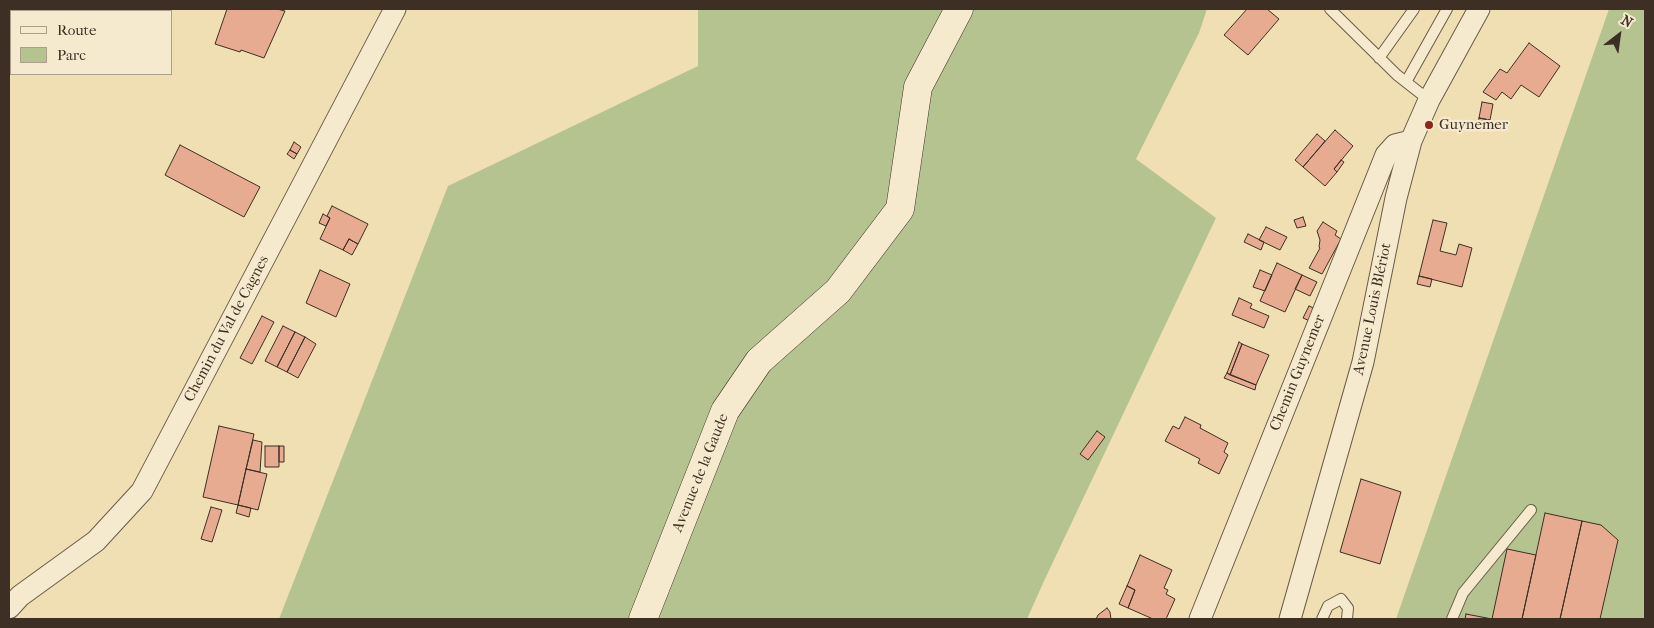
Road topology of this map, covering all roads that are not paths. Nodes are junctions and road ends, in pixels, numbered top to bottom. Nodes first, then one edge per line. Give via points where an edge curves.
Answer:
1 (395, 9) edge
2 (959, 9) edge
3 (1330, 9) edge
4 (1414, 9) edge
5 (1448, 9) edge
6 (1479, 9) edge
7 (1380, 58) junction
8 (1406, 82) junction
9 (1429, 100) junction
10 (1411, 141) junction
11 (1530, 510) dead end
12 (9, 608) edge
13 (643, 619) edge
14 (1200, 619) edge
15 (1290, 619) edge
16 (1322, 619) edge
17 (1347, 619) edge
18 (1452, 619) edge

1 - 12 street, Chemin du Val de Cagnes via 142,491 96,541 20,596
2 - 13 street, Avenue de la Gaude via 918,86 900,209 838,291 759,361 725,411
3 - 7 lane
4 - 7 lane
5 - 8 lane
6 - 9 street, Avenue Louis Blériot
7 - 8 lane
8 - 9 lane
9 - 10 street, Avenue Louis Blériot
10 - 14 street, Chemin Guynemer via 1395,145 1386,155
10 - 15 street, Avenue Louis Blériot via 1396,198 1363,362
11 - 18 lane via 1463,592
16 - 17 lane via 1328,606 1341,600 1348,608

